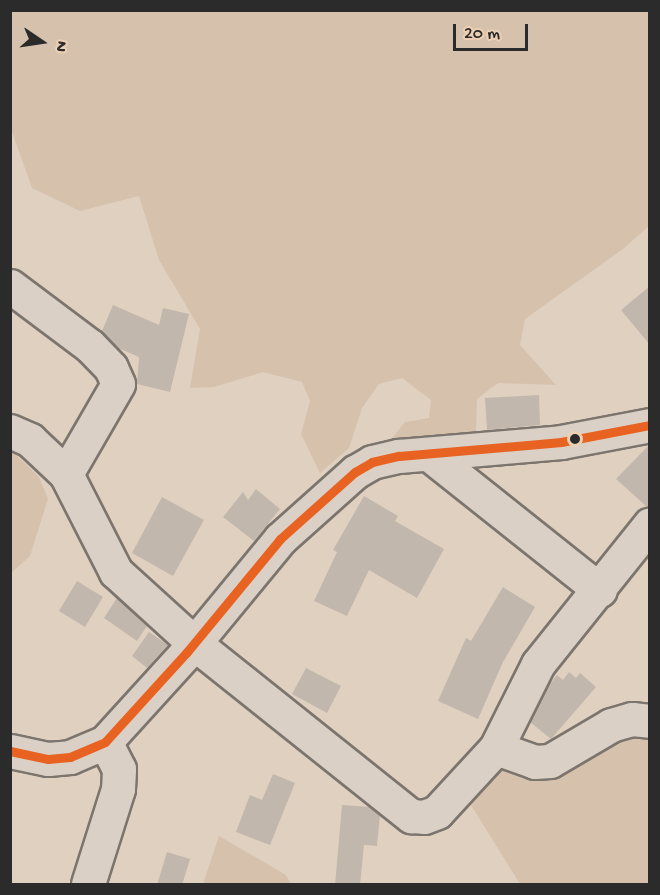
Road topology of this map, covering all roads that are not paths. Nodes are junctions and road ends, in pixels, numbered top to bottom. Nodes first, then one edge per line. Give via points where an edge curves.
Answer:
1 (10, 286) edge
2 (650, 425) edge
3 (10, 431) edge
4 (430, 454) junction
5 (66, 474) junction
6 (650, 524) edge
7 (600, 590) junction
8 (194, 643) junction
9 (650, 721) edge
10 (105, 742) junction
11 (496, 748) junction
12 (10, 751) edge
13 (88, 885) edge

1 - 5 street via 90,346 111,368 118,384
2 - 4 street via 561,442
3 - 5 street via 30,440
4 - 7 street
4 - 8 street via 399,456 356,472 280,539
5 - 8 street via 116,572
6 - 7 street
7 - 11 street via 538,664
8 - 10 street
8 - 11 street via 411,816 437,812 456,796
9 - 11 street via 632,719 611,725 550,761 518,758
10 - 12 street via 59,758
10 - 13 street via 119,768 118,789

